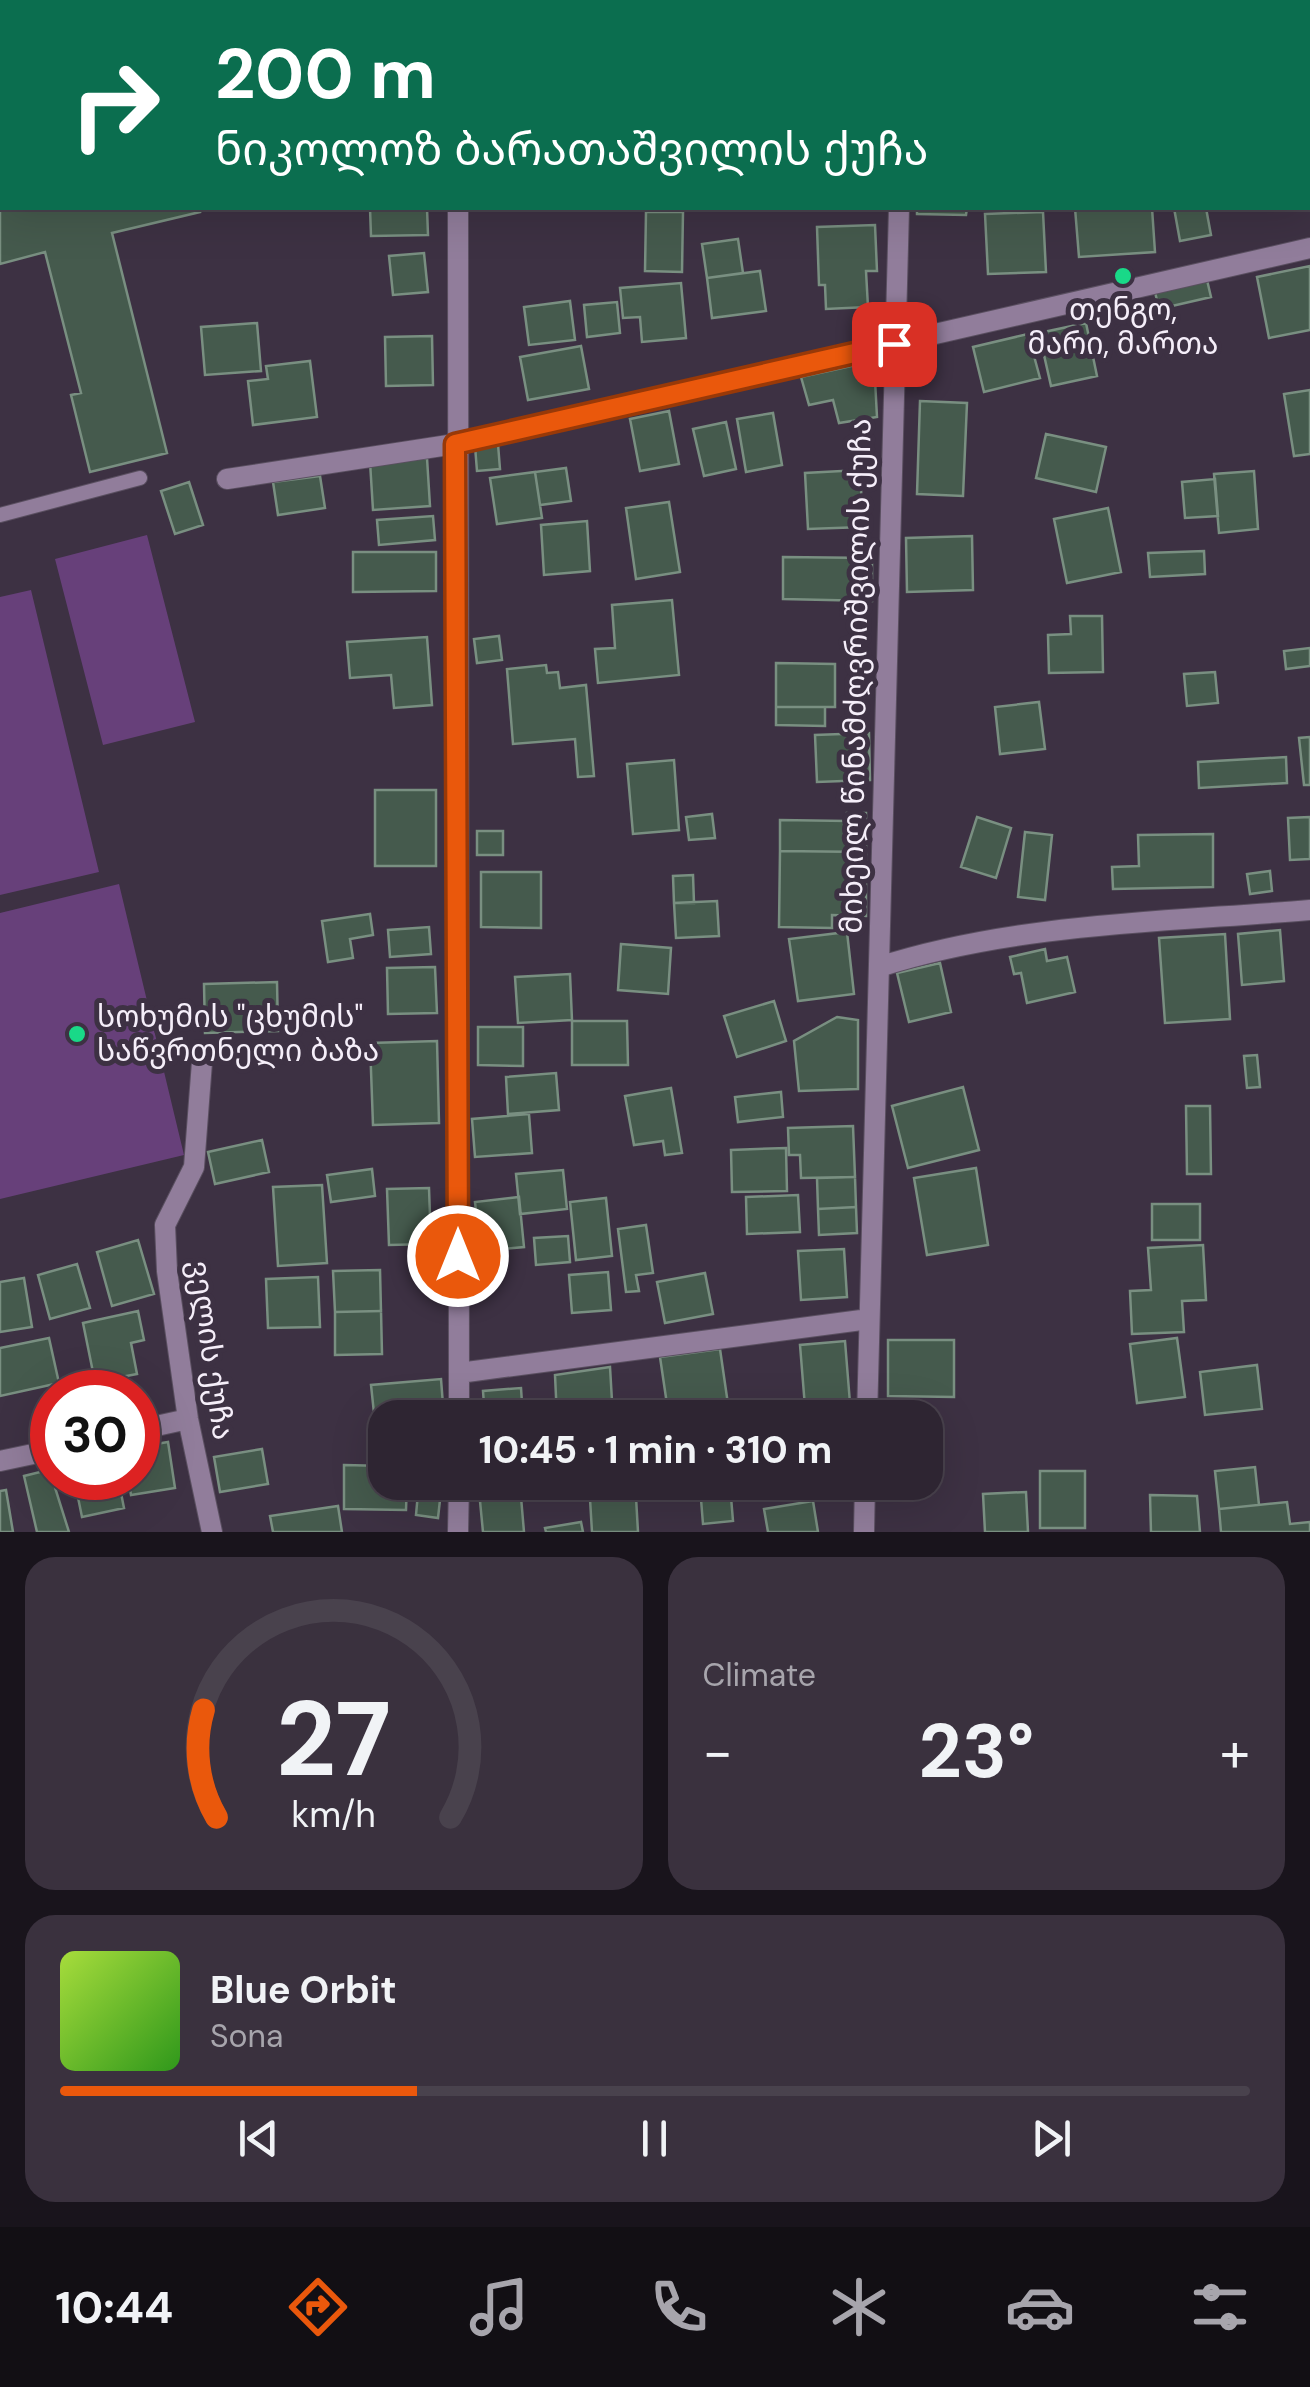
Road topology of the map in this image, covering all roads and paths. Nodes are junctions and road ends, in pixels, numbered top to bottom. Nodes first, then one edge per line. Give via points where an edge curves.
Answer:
1 (458, 210) edge
2 (899, 210) edge
3 (1310, 248) edge
4 (894, 344) junction
5 (455, 444) junction
6 (140, 478) dead end
7 (227, 480) dead end
8 (0, 514) edge
9 (1310, 910) edge
10 (879, 967) junction
11 (202, 1062) dead end
12 (869, 1319) junction
13 (459, 1373) junction
14 (459, 1400) edge
15 (867, 1400) edge
16 (188, 1419) junction
17 (160, 1425) edge
18 (30, 1455) edge
19 (0, 1462) edge
20 (458, 1500) edge
21 (865, 1500) edge
22 (212, 1532) edge
23 (458, 1532) edge
24 (864, 1532) edge

1 - 5 street
2 - 4 street, მიხეილ წინამძღვრიშვილის ქუჩა
3 - 4 street
4 - 5 street
4 - 10 street, მიხეილ წინამძღვრიშვილის ქუჩა
5 - 7 street
5 - 13 street
6 - 8 lane
9 - 10 street, მიხეილ წინამძღვრიშვილის ქუჩა via 1069,930 926,952
10 - 12 street, მიხეილ წინამძღვრიშვილის ქუჩა
11 - 16 street, ველის ქუჩა via 194,1168 165,1225
12 - 13 street
12 - 15 street, მიხეილ წინამძღვრიშვილის ქუჩა
13 - 14 street
16 - 17 street
16 - 22 street, ველის ქუჩა
18 - 19 street
20 - 23 street
21 - 24 street

